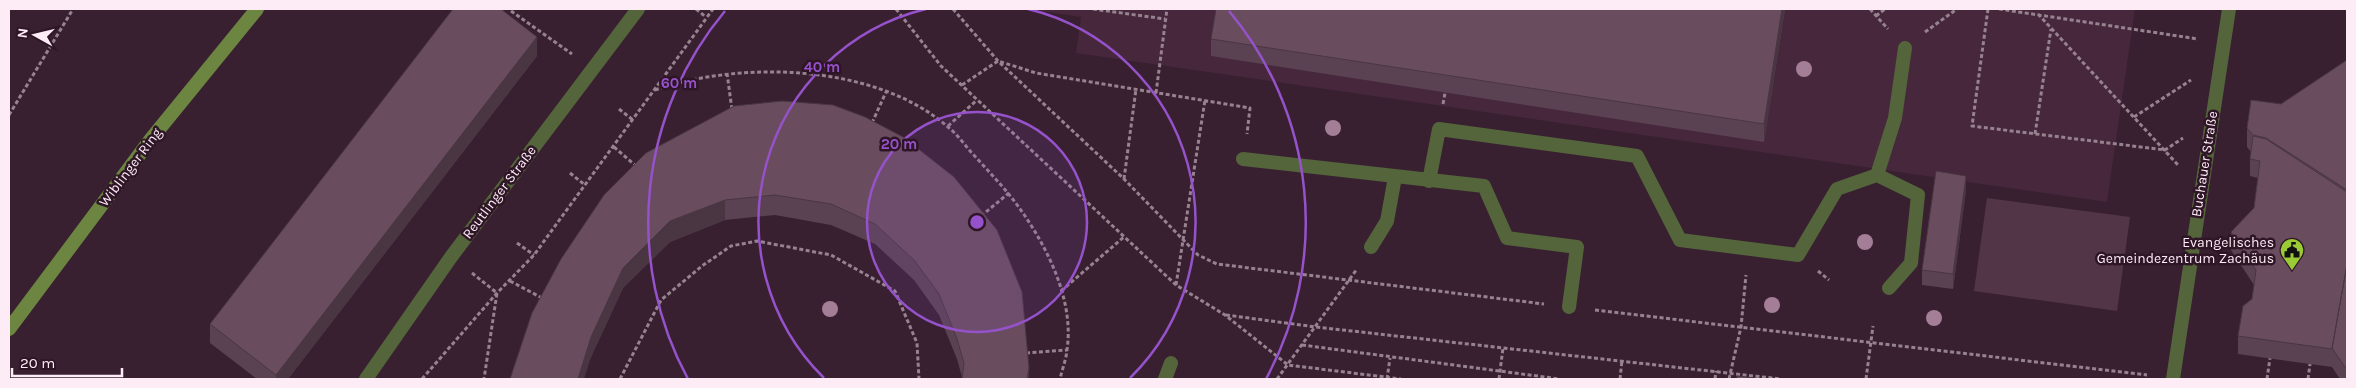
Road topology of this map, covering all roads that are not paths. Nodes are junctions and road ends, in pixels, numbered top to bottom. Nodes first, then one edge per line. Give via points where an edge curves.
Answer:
1 (257, 9) edge
2 (638, 9) edge
3 (2229, 9) edge
4 (1905, 48) dead end
5 (1243, 159) road end
6 (1877, 175) junction
7 (1395, 177) junction
8 (1429, 181) junction
9 (1371, 247) dead end
10 (1889, 288) dead end
11 (1569, 307) road end
12 (9, 329) edge
13 (1172, 363) dead end
14 (366, 379) edge
15 (1165, 379) edge
16 (2173, 379) edge

1 - 12 main road, Wiblinger Ring via 151,138
2 - 14 street, Reutlinger Straße via 451,257
3 - 16 street, Buchauer Straße
4 - 6 street via 1895,118
5 - 7 street
6 - 8 street via 1837,189 1798,255 1680,240 1637,156 1439,129
6 - 10 street via 1918,195 1911,263
7 - 8 street
7 - 9 street via 1387,222
8 - 11 street via 1484,186 1507,238 1577,247
13 - 15 street

